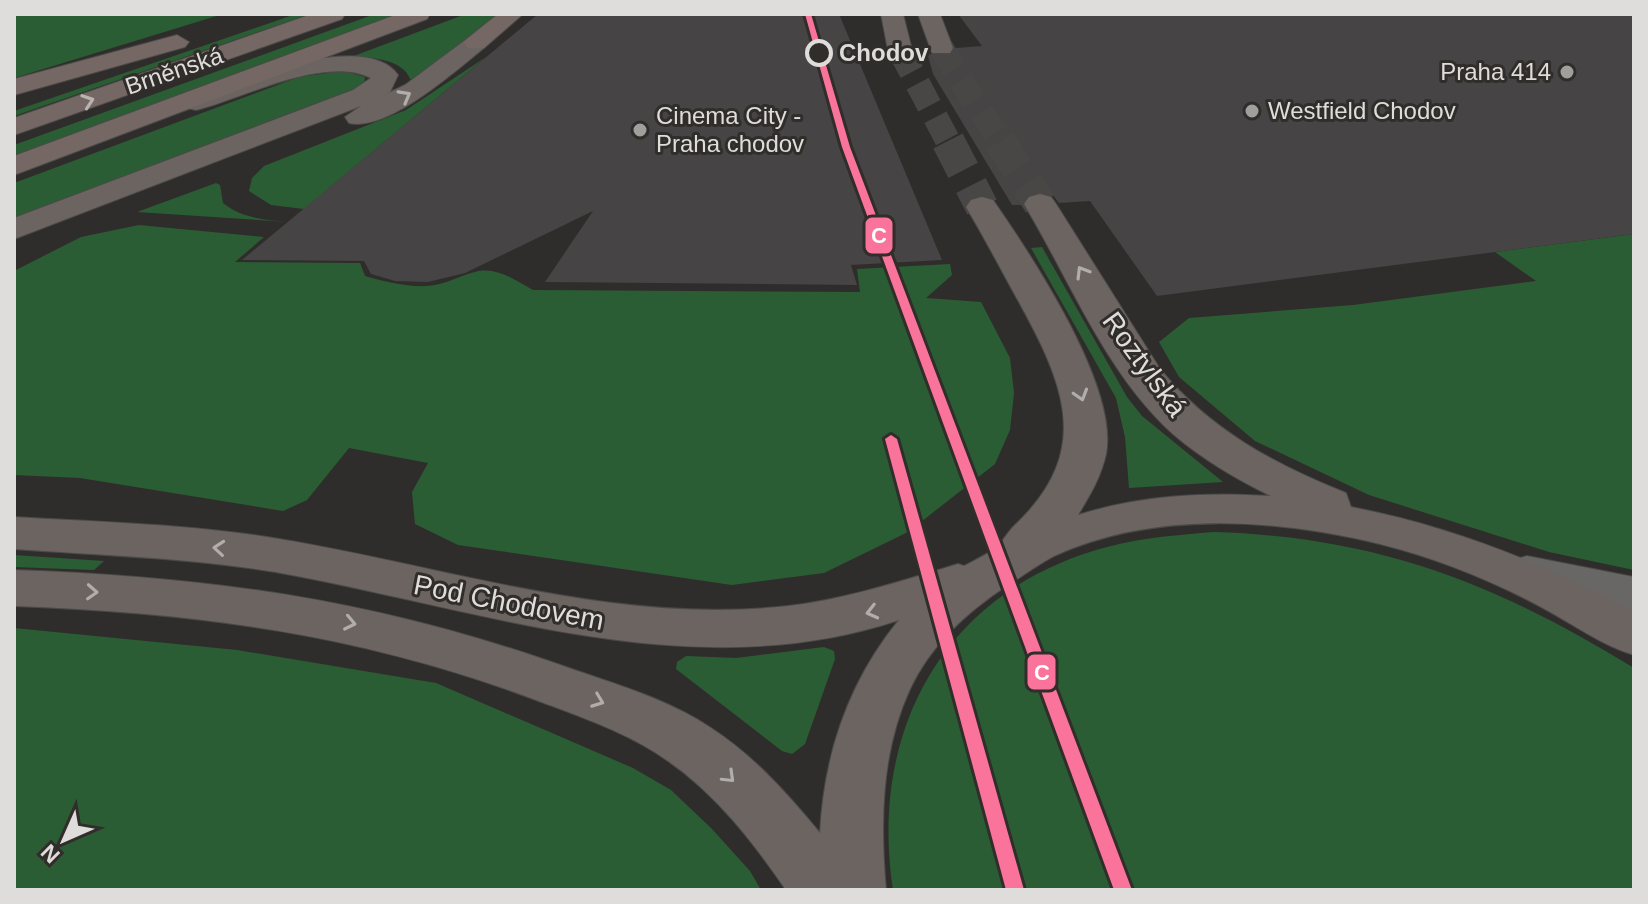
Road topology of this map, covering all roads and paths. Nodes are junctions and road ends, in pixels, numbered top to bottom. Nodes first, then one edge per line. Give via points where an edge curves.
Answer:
1 (272, 14) edge
2 (334, 14) edge
3 (419, 14) edge
4 (512, 14) edge
5 (892, 14) edge
6 (929, 14) edge
7 (233, 27) junction
8 (476, 43) joint
9 (941, 48) tunnel mouth
10 (900, 50) tunnel mouth
11 (14, 87) edge
12 (14, 100) edge
13 (140, 119) junction
14 (14, 127) edge
15 (14, 166) edge
16 (1040, 204) tunnel mouth
17 (982, 207) tunnel mouth
18 (14, 229) edge
19 (14, 251) edge
20 (14, 533) edge
21 (1442, 546) junction
22 (1003, 560) junction
23 (14, 588) edge
24 (1634, 595) edge
25 (1634, 635) edge
26 (823, 890) edge
27 (853, 890) edge

1 - 7 highway, Brněnská
14 -> 2 highway, Brněnská
3 - 13 highway
4 - 8 highway
5 - 10 main road
6 - 9 main road
7 - 11 highway
7 - 12 highway, Brněnská
19 -> 8 main road via 388,105
13 - 15 highway
13 - 18 main road via 322,66 364,65 385,75 381,86 362,96
21 -> 16 main road, Roztylská via 1284,484 1187,424 1137,360
17 -> 22 main road, Roztylská via 1050,323 1088,419 1082,467 1071,493
22 -> 20 main road, Pod Chodovem via 925,595 858,615 755,630 701,629 580,619 246,551
21 - 22 main road, Pod Chodovem via 1292,512 1192,509 1104,521
21 - 24 street via 1551,579
21 - 25 main road via 1573,601
22 - 27 main road via 930,617 881,689 856,759 850,803
23 -> 26 main road, Pod Chodovem via 276,609 357,624 537,678 667,730 702,753 776,828

